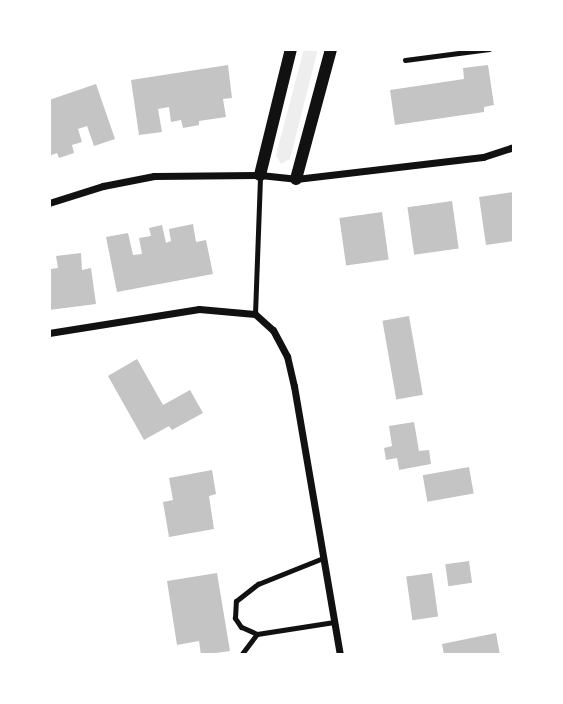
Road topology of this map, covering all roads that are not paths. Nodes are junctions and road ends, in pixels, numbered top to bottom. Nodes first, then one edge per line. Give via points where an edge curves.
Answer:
1 (291, 49) edge
2 (331, 49) edge
3 (489, 49) edge
4 (405, 60) dead end
5 (514, 147) edge
6 (261, 175) junction
7 (296, 178) junction
8 (49, 203) edge
9 (255, 314) junction
10 (49, 332) edge
11 (323, 558) junction
12 (334, 622) junction
13 (257, 634) junction
14 (242, 655) edge
15 (340, 655) edge

1 - 6 street
2 - 7 street
3 - 4 lane
5 - 7 street via 483,157
6 - 7 street
6 - 8 street via 154,176
6 - 9 lane
9 - 10 street via 199,309
9 - 11 street via 273,330 287,356
11 - 12 street
11 - 13 lane via 258,584 236,601 234,618
12 - 13 lane
12 - 15 street
13 - 14 lane

